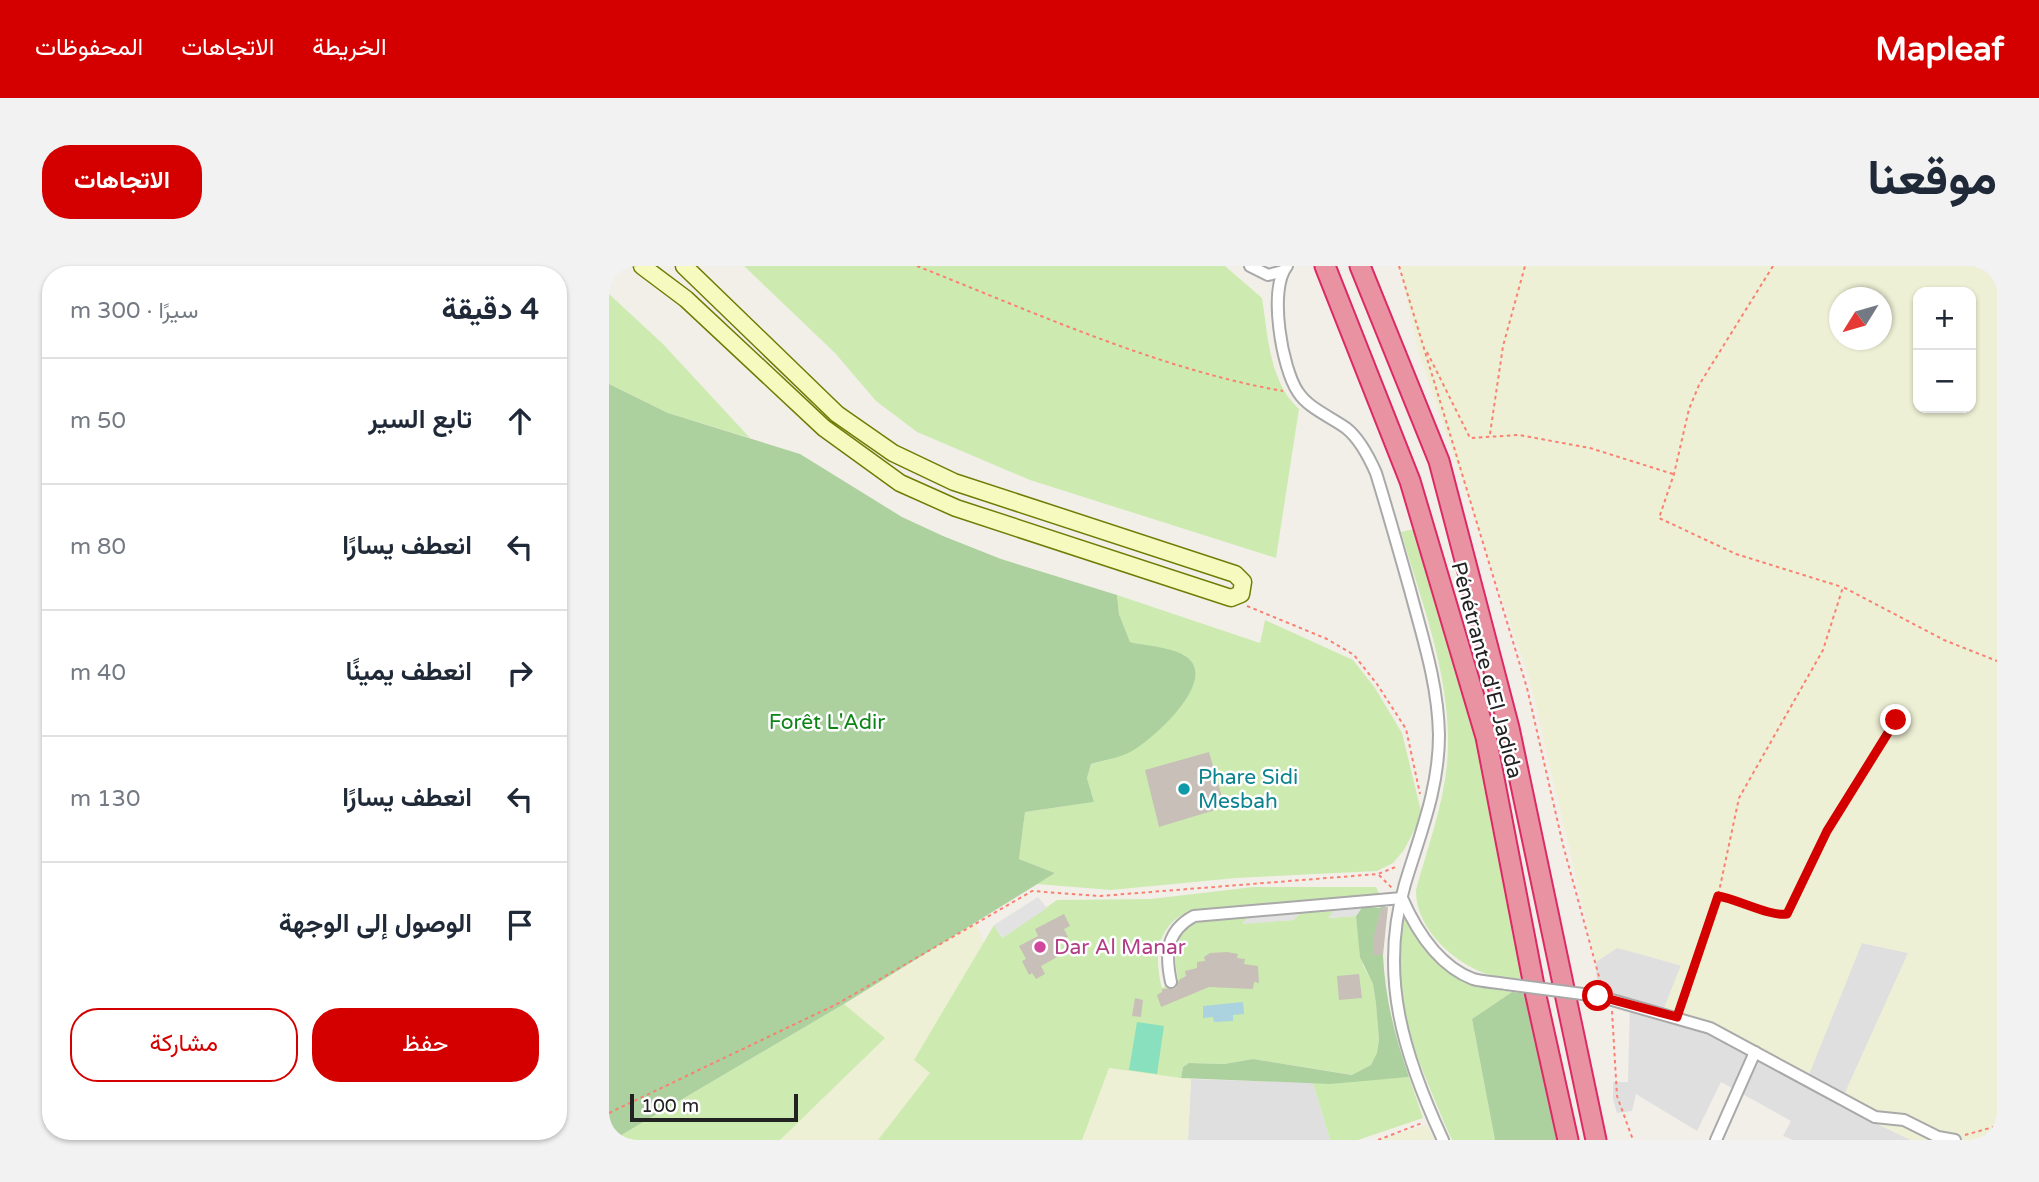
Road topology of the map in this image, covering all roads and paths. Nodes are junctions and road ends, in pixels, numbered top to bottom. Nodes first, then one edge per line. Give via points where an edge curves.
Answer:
1 (642, 266) edge
2 (684, 266) edge
3 (918, 266) edge
4 (1249, 266) edge
5 (1325, 266) edge
6 (1360, 266) edge
7 (1399, 266) edge
8 (1525, 266) edge
9 (1773, 266) edge
10 (1285, 269) edge
11 (1425, 347) junction
12 (1298, 393) junction
13 (1490, 435) junction
14 (1674, 474) junction
15 (1843, 587) junction
16 (1231, 598) junction
17 (1997, 661) edge
18 (1904, 713) dead end
19 (1426, 816) junction
20 (1415, 859) junction
21 (1378, 874) junction
22 (1718, 896) junction
23 (1402, 898) junction
24 (1171, 982) dead end
25 (1603, 997) junction
26 (1677, 1017) junction
27 (1755, 1052) junction
28 (609, 1113) edge
29 (1432, 1118) junction
30 (1997, 1126) edge
31 (1378, 1140) edge
32 (1443, 1140) edge
33 (1568, 1140) edge
34 (1596, 1140) edge
35 (1633, 1140) edge
36 (1716, 1140) edge
37 (1955, 1140) edge

1 - 16 street via 686,299 824,428 900,483 956,508
2 - 16 street via 837,414 893,453 954,482 1235,574 1244,588
3 - 12 path via 1084,331 1236,383
4 - 10 street via 1268,275
5 - 33 highway, Pénétrante d'El Jadida via 1410,481 1486,737
6 - 34 highway, Pénétrante d'El Jadida via 1439,461 1509,728
7 - 11 path
8 - 13 path via 1503,346
9 - 14 path via 1699,385 1680,439
10 - 12 street via 1279,323 1284,359
11 - 13 path via 1466,435 1475,439
11 - 25 path via 1527,688
12 - 19 street via 1348,430 1377,473 1431,659 1437,699 1437,772
13 - 14 path via 1519,435 1590,448
14 - 15 path via 1659,518 1736,554
15 - 17 path
15 - 22 path via 1823,650 1739,798
16 - 19 path via 1354,655 1406,729
18 - 22 path via 1890,727 1827,831 1787,914 1774,915
19 - 20 street
20 - 21 path
20 - 23 street
21 - 23 path
21 - 28 path via 1100,896 1032,891 837,1004
22 - 26 path
23 - 24 street via 1194,916 1172,936 1167,960
23 - 25 street, bridge via 1415,927 1442,958 1473,979
23 - 29 street via 1392,947 1392,979 1407,1048
25 - 26 street
25 - 35 path via 1612,1007 1617,1096
26 - 27 street
27 - 36 street
27 - 37 street via 1875,1117 1904,1120
29 - 31 path
29 - 32 street
30 - 37 path

